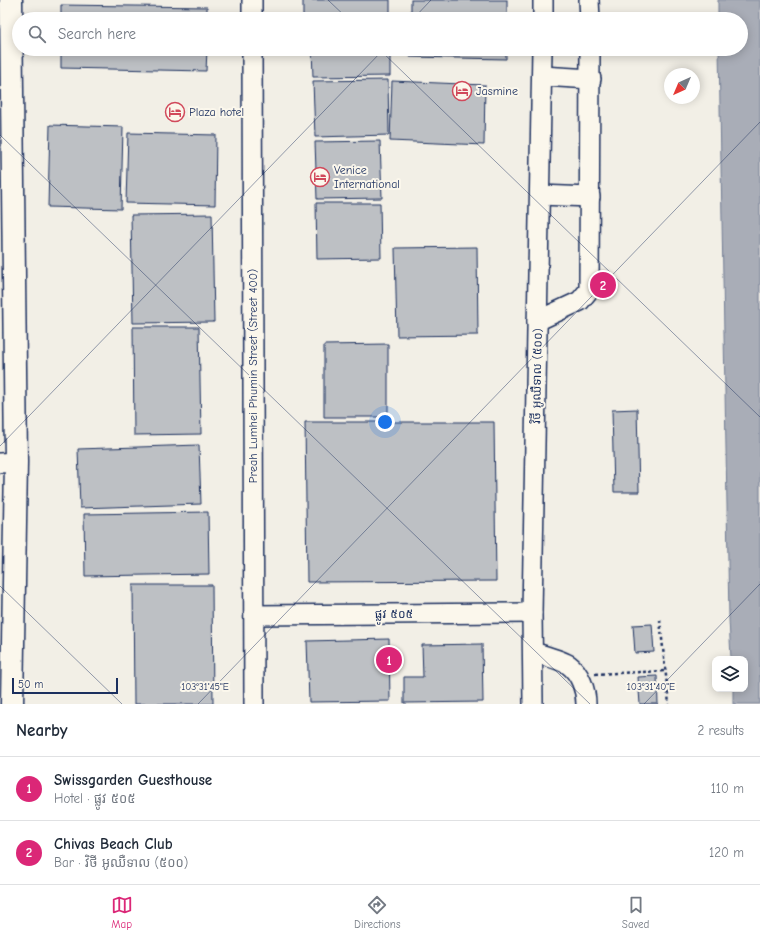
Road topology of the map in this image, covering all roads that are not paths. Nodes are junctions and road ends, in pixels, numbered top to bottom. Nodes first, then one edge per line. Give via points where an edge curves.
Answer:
1 (11, 0) edge
2 (252, 0) edge
3 (543, 0) edge
4 (589, 0) edge
5 (252, 12) edge
6 (542, 12) edge
7 (590, 12) edge
8 (252, 56) edge
9 (542, 56) edge
10 (590, 56) edge
11 (542, 76) junction
12 (591, 79) junction
13 (6, 101) edge
14 (540, 195) junction
15 (590, 197) junction
16 (538, 320) junction
17 (8, 462) edge
18 (532, 614) junction
19 (255, 615) junction
20 (533, 652) junction
21 (12, 704) edge
22 (254, 704) edge
23 (533, 704) edge
24 (586, 704) edge

1 - 13 main road
2 - 5 street
3 - 6 street
4 - 7 street
8 - 19 street, Preah Lumhei Phumin Street (Street 400)
9 - 11 street, វិថី អូឈឺទាល (៥០០)
10 - 12 street
11 - 12 street
11 - 14 street, វិថី អូឈឺទាល (៥០០)
12 - 15 street
13 - 17 main road
14 - 15 street
14 - 16 street, វិថី អូឈឺទាល (៥០០)
15 - 16 street via 589,290 580,301
16 - 18 street, វិថី អូឈឺទាល (៥០០)
17 - 21 main road
18 - 19 street, ផ្លូវ ៥០៥
18 - 20 street, វិថី អូឈឺទាល (៥០០)
19 - 22 street, Preah Lumhei Phumin Street (Street 400)
20 - 23 street, វិថី អូឈឺទាល (៥០០)
20 - 24 street via 568,664 578,674 586,695

